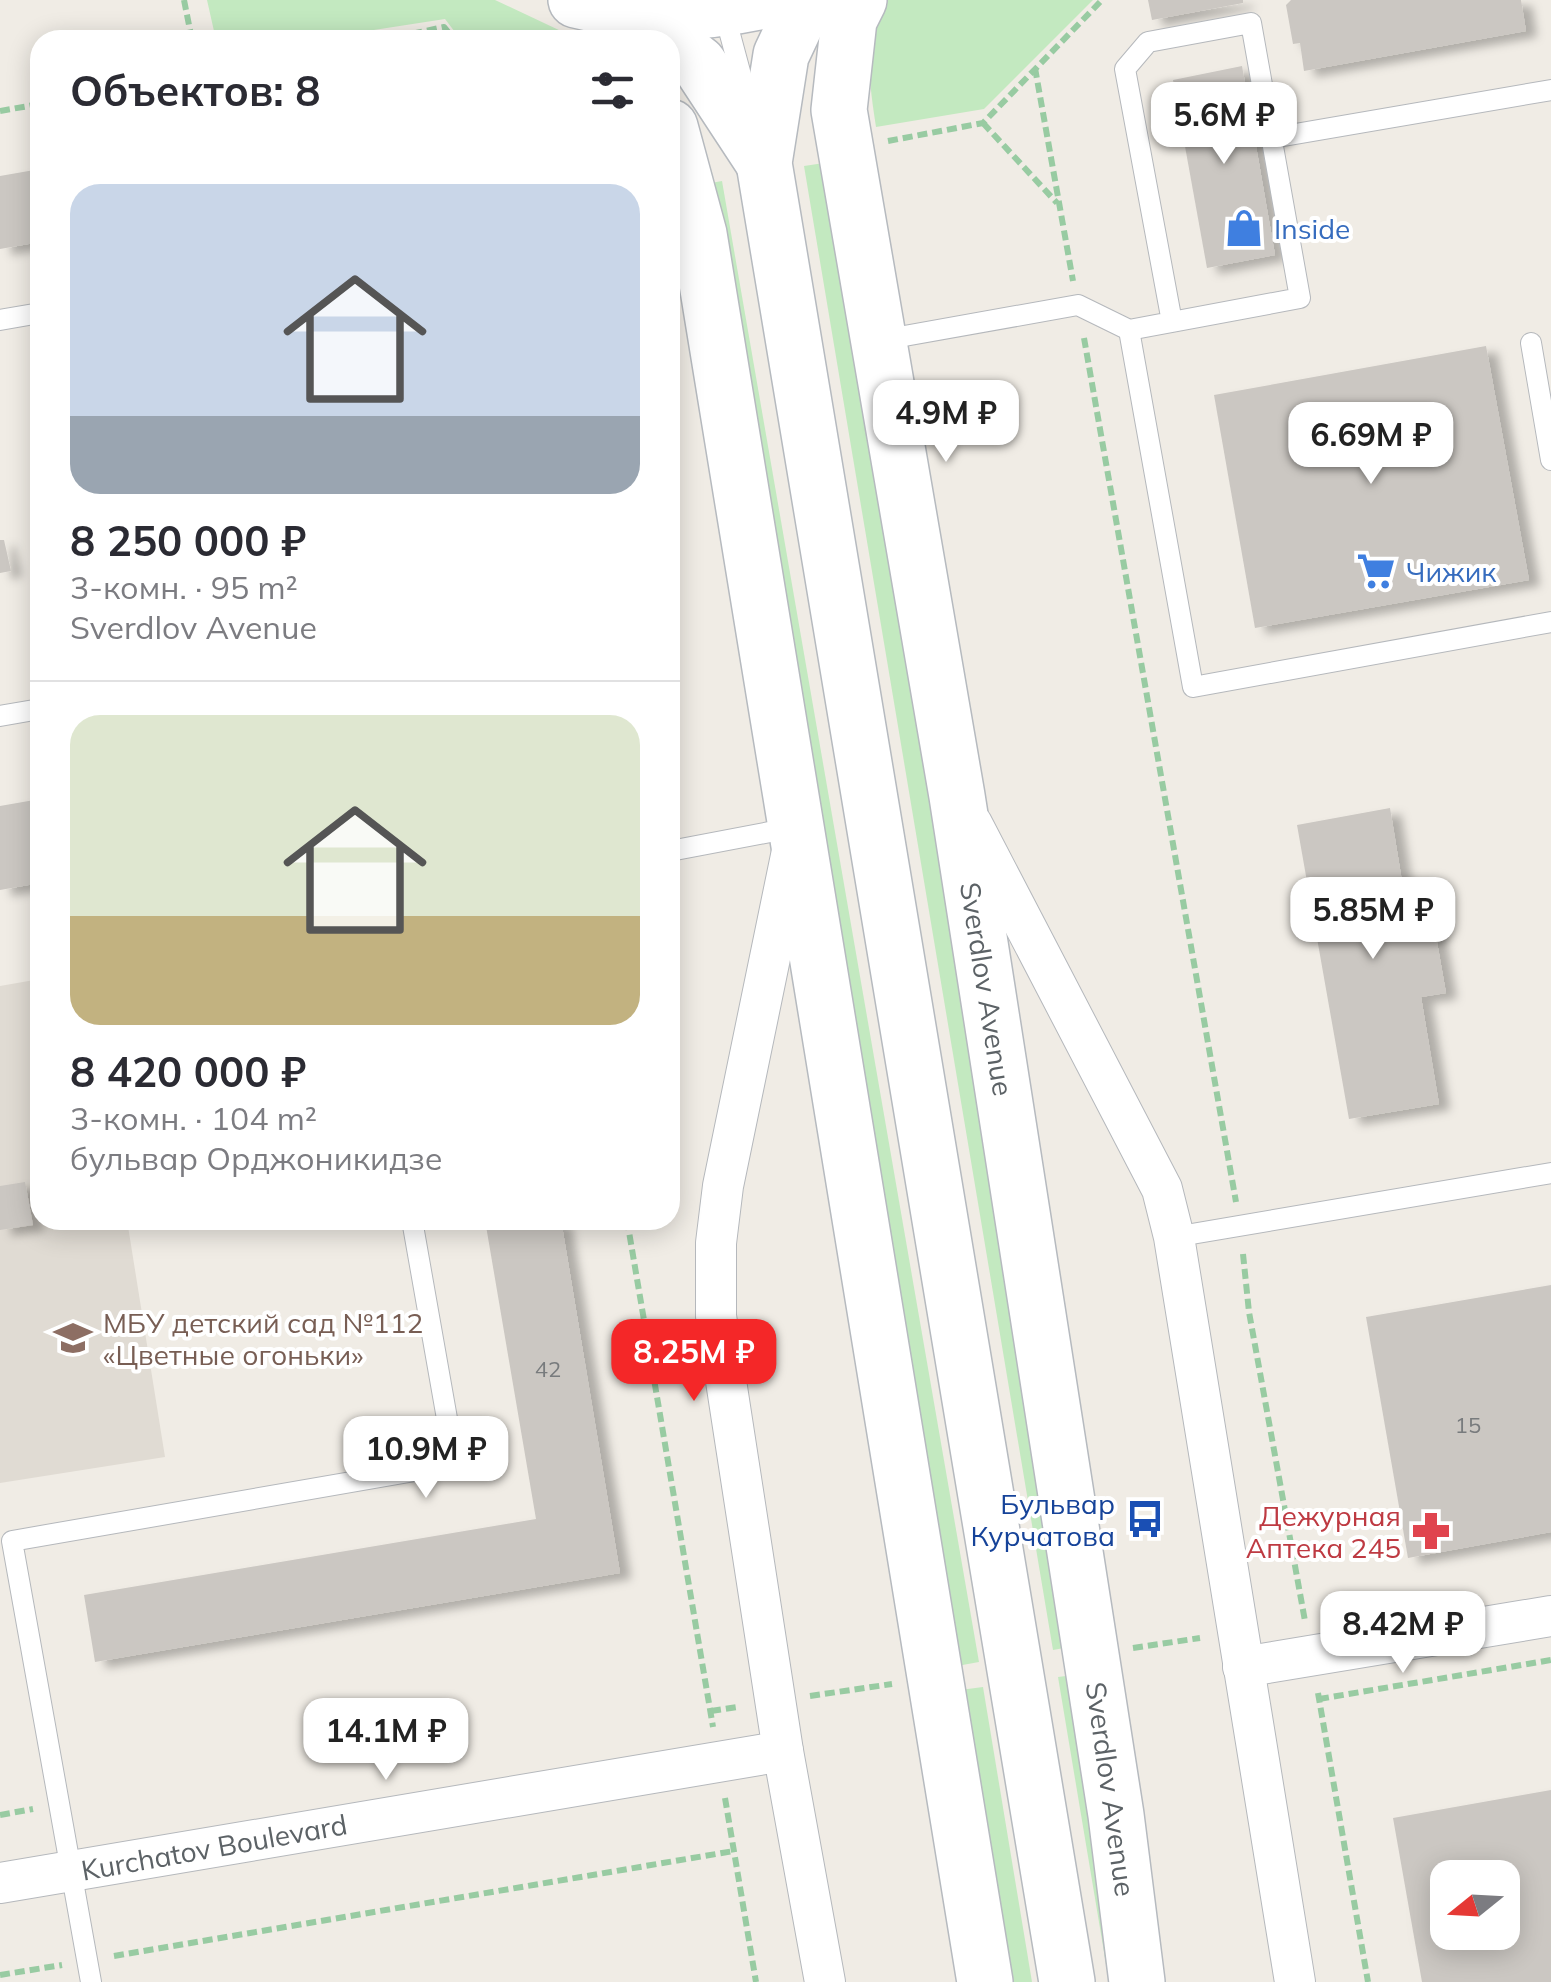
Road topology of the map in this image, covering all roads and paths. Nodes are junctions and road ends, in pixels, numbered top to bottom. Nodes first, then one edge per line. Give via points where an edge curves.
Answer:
1 (184, 0) edge
2 (577, 0) edge
3 (808, 0) edge
4 (859, 0) edge
5 (1102, 0) edge
6 (738, 3) edge
7 (190, 30) edge
8 (430, 30) edge
9 (447, 30) edge
10 (641, 30) edge
11 (656, 30) edge
12 (680, 53) edge
13 (1035, 68) junction
14 (1551, 90) edge
15 (30, 106) edge
16 (0, 111) edge
17 (983, 123) junction
18 (1272, 138) junction
19 (846, 149) junction
20 (764, 163) junction
21 (680, 164) edge
22 (1058, 205) junction
23 (1078, 306) junction
24 (30, 315) edge
25 (0, 320) edge
26 (1172, 322) junction
27 (1129, 330) junction
28 (882, 340) junction
29 (1530, 343) dead end
30 (1551, 460) edge
31 (1551, 622) edge
32 (30, 711) edge
33 (0, 716) edge
34 (957, 796) junction
35 (797, 827) junction
36 (680, 849) edge
37 (1551, 1173) edge
38 (1240, 1226) junction
39 (414, 1230) edge
40 (629, 1230) edge
41 (1174, 1237) junction
42 (1551, 1616) edge
43 (1312, 1656) junction
44 (1551, 1660) edge
45 (1243, 1667) junction
46 (1319, 1699) junction
47 (784, 1751) junction
48 (719, 1762) junction
49 (734, 1851) junction
50 (70, 1871) junction
51 (0, 1883) edge
52 (87, 1960) junction
53 (0, 1975) edge
54 (90, 1982) edge
55 (756, 1982) edge
56 (825, 1982) edge
57 (985, 1982) edge
58 (1066, 1982) edge
59 (1137, 1982) edge
60 (1295, 1982) edge
61 (1368, 1982) edge

1 - 7 path
2 - 10 main road
3 - 20 main road via 781,55
4 - 19 main road, Sverdlov Avenue via 849,20 840,110
5 - 13 path
6 - 11 main road
6 - 20 lane
8 - 9 path
12 - 20 main road via 698,64
13 - 17 path
13 - 22 path
14 - 18 lane
15 - 16 path
17 - 19 path
17 - 22 path
18 - 26 lane via 1300,298
18 - 26 lane via 1251,24 1148,42 1125,69
19 - 28 main road, Sverdlov Avenue
20 - 58 main road
21 - 35 main road via 699,234
22 - 23 path
23 - 27 lane
23 - 28 lane
23 - 38 path
24 - 25 lane
26 - 27 lane
27 - 31 lane via 1192,687
28 - 34 main road, Sverdlov Avenue
29 - 30 lane
32 - 33 lane
34 - 41 street via 1162,1189
34 - 59 main road, Sverdlov Avenue
35 - 36 lane
35 - 47 street via 716,1243 716,1316
35 - 57 main road
37 - 38 lane
38 - 41 lane
38 - 43 path via 1249,1312
39 - 50 lane via 454,1464 12,1541
40 - 48 path
41 - 45 street
42 - 43 street
43 - 45 street
43 - 46 path
44 - 46 path
45 - 60 street
46 - 61 path
47 - 48 street, Kurchatov Boulevard
47 - 56 street
48 - 49 path
48 - 50 street, Kurchatov Boulevard
49 - 52 path
49 - 55 path
50 - 51 street, Kurchatov Boulevard
50 - 52 lane
52 - 53 path
52 - 54 lane

